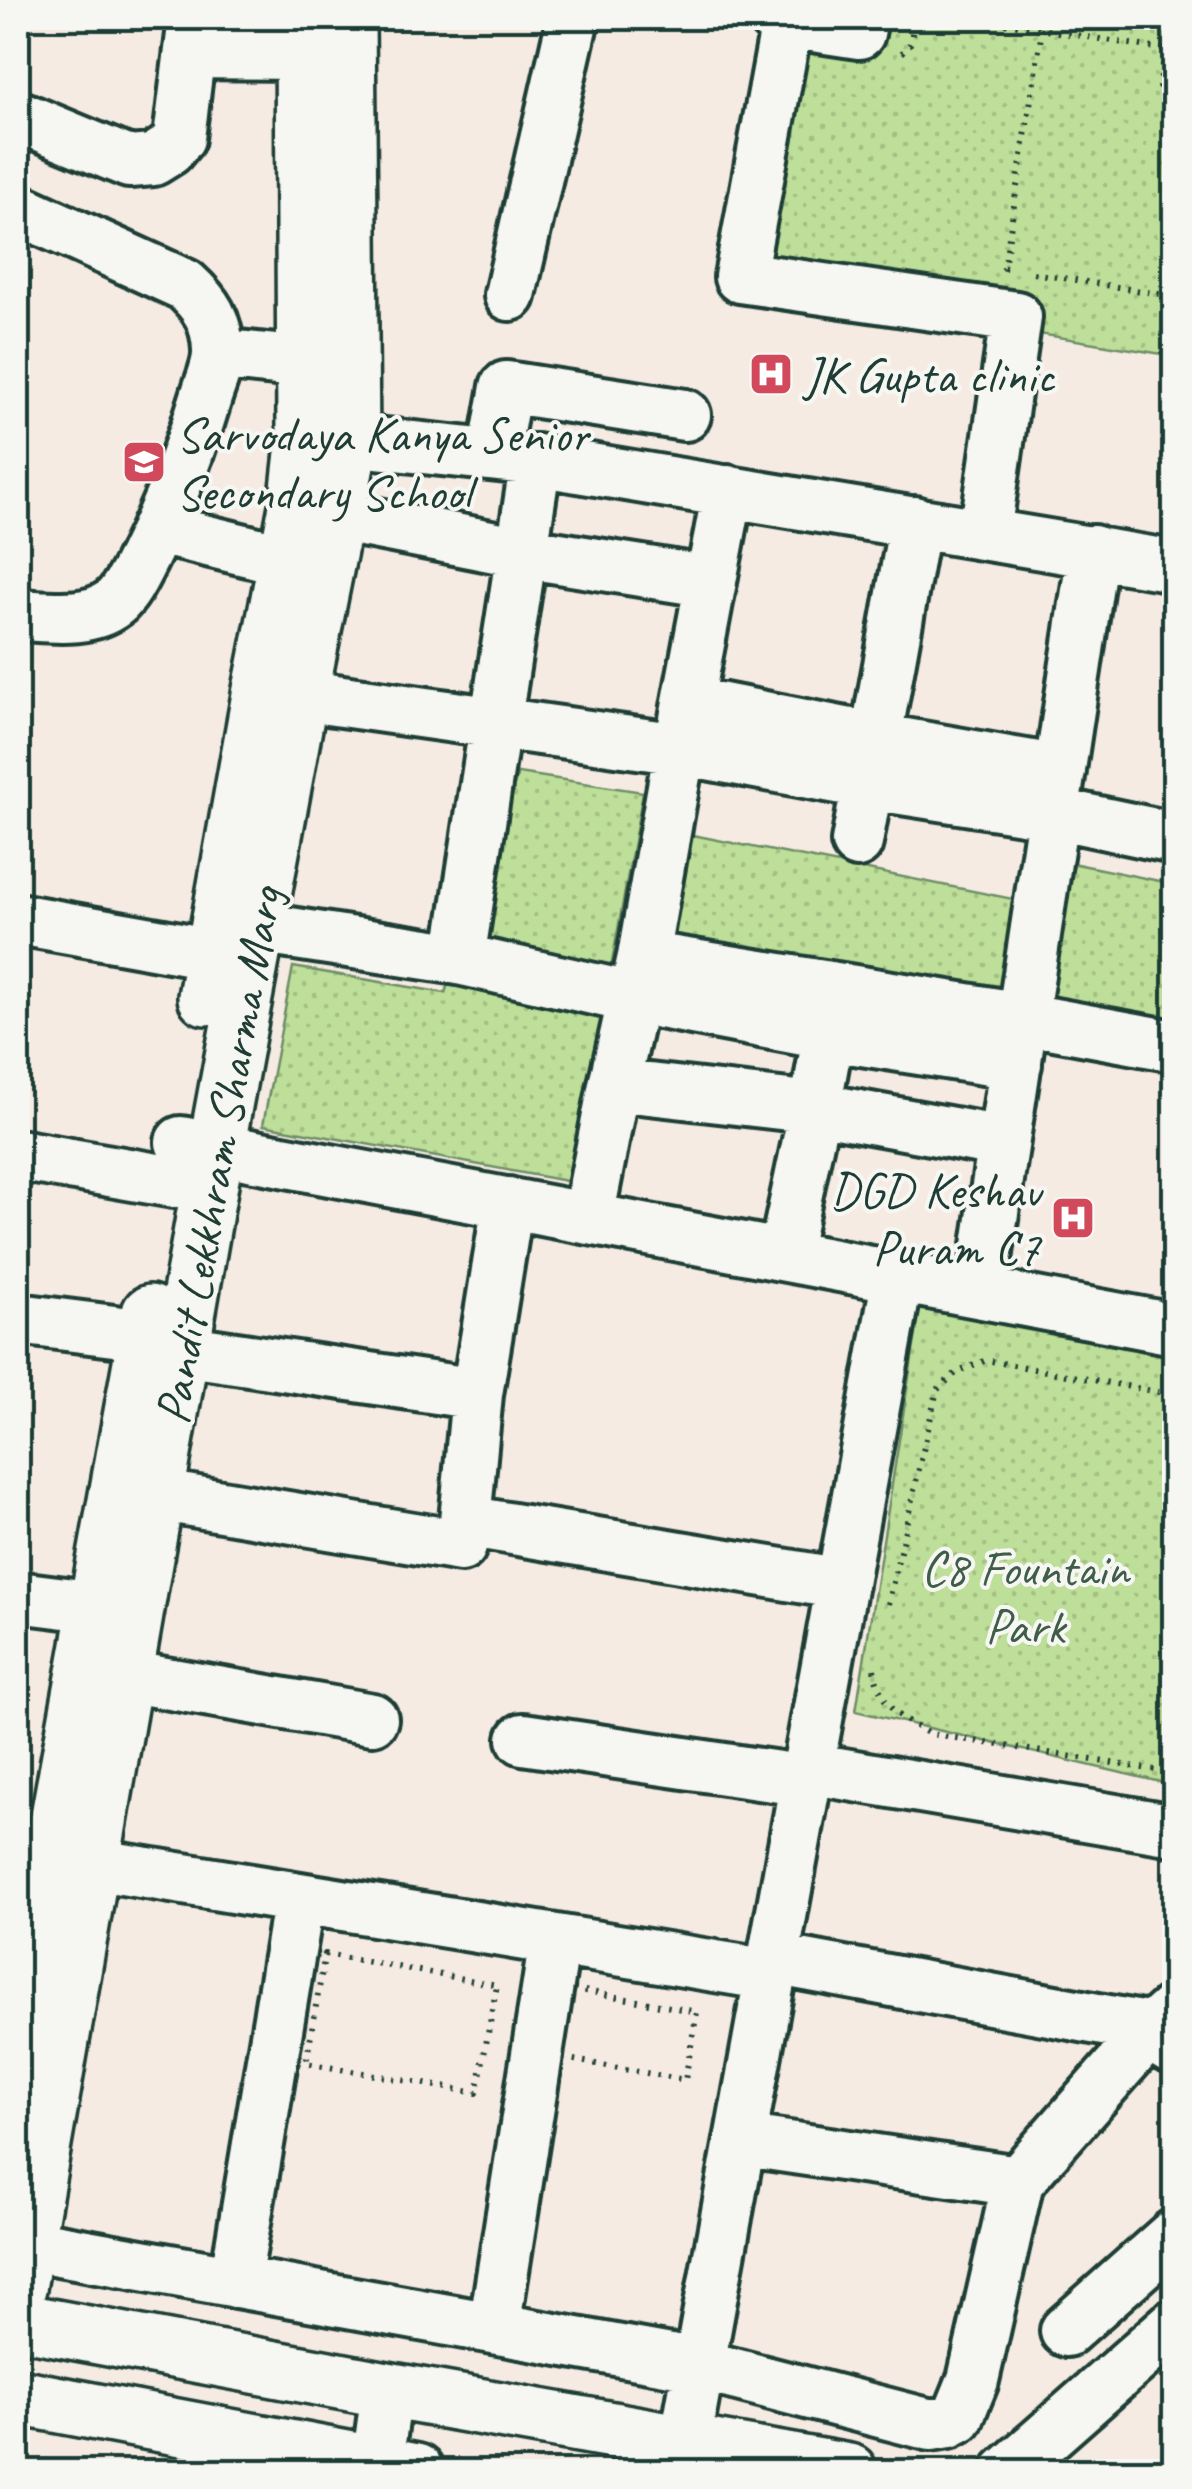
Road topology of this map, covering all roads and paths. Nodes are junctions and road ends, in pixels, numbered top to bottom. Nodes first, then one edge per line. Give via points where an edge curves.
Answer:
1 (346, 18) edge
2 (573, 18) edge
3 (862, 18) edge
4 (915, 18) edge
5 (974, 18) edge
6 (1044, 18) edge
7 (1171, 18) edge
8 (780, 20) edge
9 (1042, 29) junction
10 (192, 35) edge
11 (303, 36) edge
12 (1166, 50) junction
13 (890, 58) dead end
14 (1174, 88) edge
15 (18, 116) edge
16 (18, 209) edge
17 (1174, 231) edge
18 (510, 295) dead end
19 (219, 354) junction
20 (305, 364) junction
21 (685, 415) dead end
22 (328, 438) junction
23 (515, 458) junction
24 (728, 491) junction
25 (337, 516) junction
26 (915, 522) junction
27 (158, 529) junction
28 (986, 534) junction
29 (1094, 551) junction
30 (522, 552) junction
31 (286, 560) junction
32 (1174, 566) edge
33 (711, 582) junction
34 (18, 615) edge
35 (300, 695) junction
36 (496, 722) junction
37 (684, 726) junction
38 (873, 762) junction
39 (1057, 792) junction
40 (1174, 838) edge
41 (858, 842) dead end
42 (18, 919) edge
43 (236, 941) junction
44 (459, 959) junction
45 (639, 978) junction
46 (833, 1012) junction
47 (1019, 1041) junction
48 (1174, 1046) edge
49 (614, 1085) junction
50 (815, 1108) junction
51 (1003, 1142) junction
52 (18, 1155) edge
53 (190, 1158) junction
54 (508, 1203) junction
55 (588, 1218) junction
56 (784, 1255) junction
57 (898, 1276) junction
58 (981, 1292) junction
59 (18, 1318) edge
60 (1174, 1329) edge
61 (164, 1342) junction
62 (477, 1394) junction
63 (1174, 1395) edge
64 (156, 1495) junction
65 (465, 1521) junction
66 (842, 1584) junction
67 (18, 1597) edge
68 (96, 1607) junction
69 (886, 1611) dead end
70 (874, 1666) dead end
71 (124, 1676) junction
72 (372, 1719) dead end
73 (523, 1740) dead end
74 (1174, 1773) edge
75 (807, 1775) junction
76 (1174, 1830) edge
77 (92, 1864) junction
78 (299, 1898) junction
79 (555, 1940) junction
80 (772, 1967) junction
81 (444, 1975) joint
82 (628, 1999) joint
83 (1167, 2030) edge
84 (18, 2043) edge
85 (740, 2140) junction
86 (1018, 2181) junction
87 (1166, 2261) edge
88 (21, 2266) edge
89 (235, 2282) junction
90 (18, 2321) edge
91 (1174, 2325) edge
92 (494, 2328) junction
93 (1066, 2331) dead end
94 (699, 2365) junction
95 (386, 2390) junction
96 (18, 2398) edge
97 (685, 2442) junction
98 (390, 2469) edge
99 (849, 2472) edge
100 (1007, 2472) edge

1 - 22 main road, Pandit Lekkhram Sharma Marg
2 - 18 street
3 - 8 street via 859,33
4 - 13 path via 910,44
5 - 9 path
6 - 9 path
7 - 12 path
8 - 28 street via 740,278 1016,317
9 - 12 path
9 - 17 path via 1004,268 1165,296
10 - 11 street
10 - 15 street via 178,138 154,160 128,162
11 - 20 main road, Pandit Lekkhram Sharma Marg
12 - 14 path via 1159,86
16 - 19 street via 184,285 203,302
19 - 20 street
19 - 27 street
20 - 22 main road, Pandit Lekkhram Sharma Marg
21 - 23 street via 506,387
22 - 23 street
22 - 25 main road, Pandit Lekkhram Sharma Marg
22 - 31 main road, Pandit Lekkhram Sharma Marg via 297,507
23 - 24 street
23 - 30 street
24 - 26 street
24 - 33 street
25 - 30 street
25 - 35 main road, Pandit Lekkhram Sharma Marg
26 - 28 street
26 - 38 street
27 - 31 street
27 - 34 street via 131,581 99,612
28 - 29 street
29 - 32 street
29 - 39 street
30 - 33 street
30 - 36 street
31 - 43 main road, Pandit Lekkhram Sharma Marg via 256,713
33 - 37 street
35 - 36 street
35 - 43 main road, Pandit Lekkhram Sharma Marg
36 - 37 street
36 - 44 street
37 - 38 street
37 - 45 street
38 - 39 street
38 - 41 street
39 - 40 street
39 - 47 street
42 - 43 street
43 - 44 street
43 - 53 main road, Pandit Lekkhram Sharma Marg
44 - 45 street
45 - 46 street
45 - 49 street
46 - 47 street
46 - 50 street
47 - 48 street
47 - 51 street
49 - 50 street
49 - 55 street
50 - 51 street
50 - 56 street
51 - 58 street
52 - 53 street
53 - 54 street
53 - 61 main road, Pandit Lekkhram Sharma Marg
54 - 55 street
54 - 62 street
55 - 56 street
56 - 57 street
57 - 58 street
57 - 66 street
58 - 60 street
59 - 61 street
61 - 62 street
61 - 64 main road, Pandit Lekkhram Sharma Marg
61 - 68 main road, Pandit Lekkhram Sharma Marg
62 - 65 street
63 - 69 path via 986,1360 956,1373 937,1390
64 - 65 street via 461,1546
64 - 71 main road, Pandit Lekkhram Sharma Marg
65 - 66 street
66 - 75 street
67 - 68 street
68 - 84 main road, Pandit Lekkhram Sharma Marg
70 - 74 path via 878,1689 896,1716 930,1734
71 - 72 street
71 - 77 main road, Pandit Lekkhram Sharma Marg
73 - 75 street
75 - 76 street
75 - 80 street
77 - 78 street
77 - 88 main road, Pandit Lekkhram Sharma Marg
78 - 79 street
78 - 89 street
79 - 80 street
79 - 92 street
80 - 83 street
80 - 85 street
81 - 81 path via 325,1954 306,2063 477,2093 496,1984
82 - 82 path via 564,1987 552,2056 685,2080 697,2012
83 - 86 street
85 - 86 street
85 - 94 street
86 - 94 street via 973,2380 958,2417 931,2425
87 - 93 street
88 - 89 street
89 - 92 street
90 - 95 main road
91 - 100 street
92 - 94 street
94 - 97 street
95 - 97 main road
95 - 98 street
96 - 98 main road
97 - 99 main road

